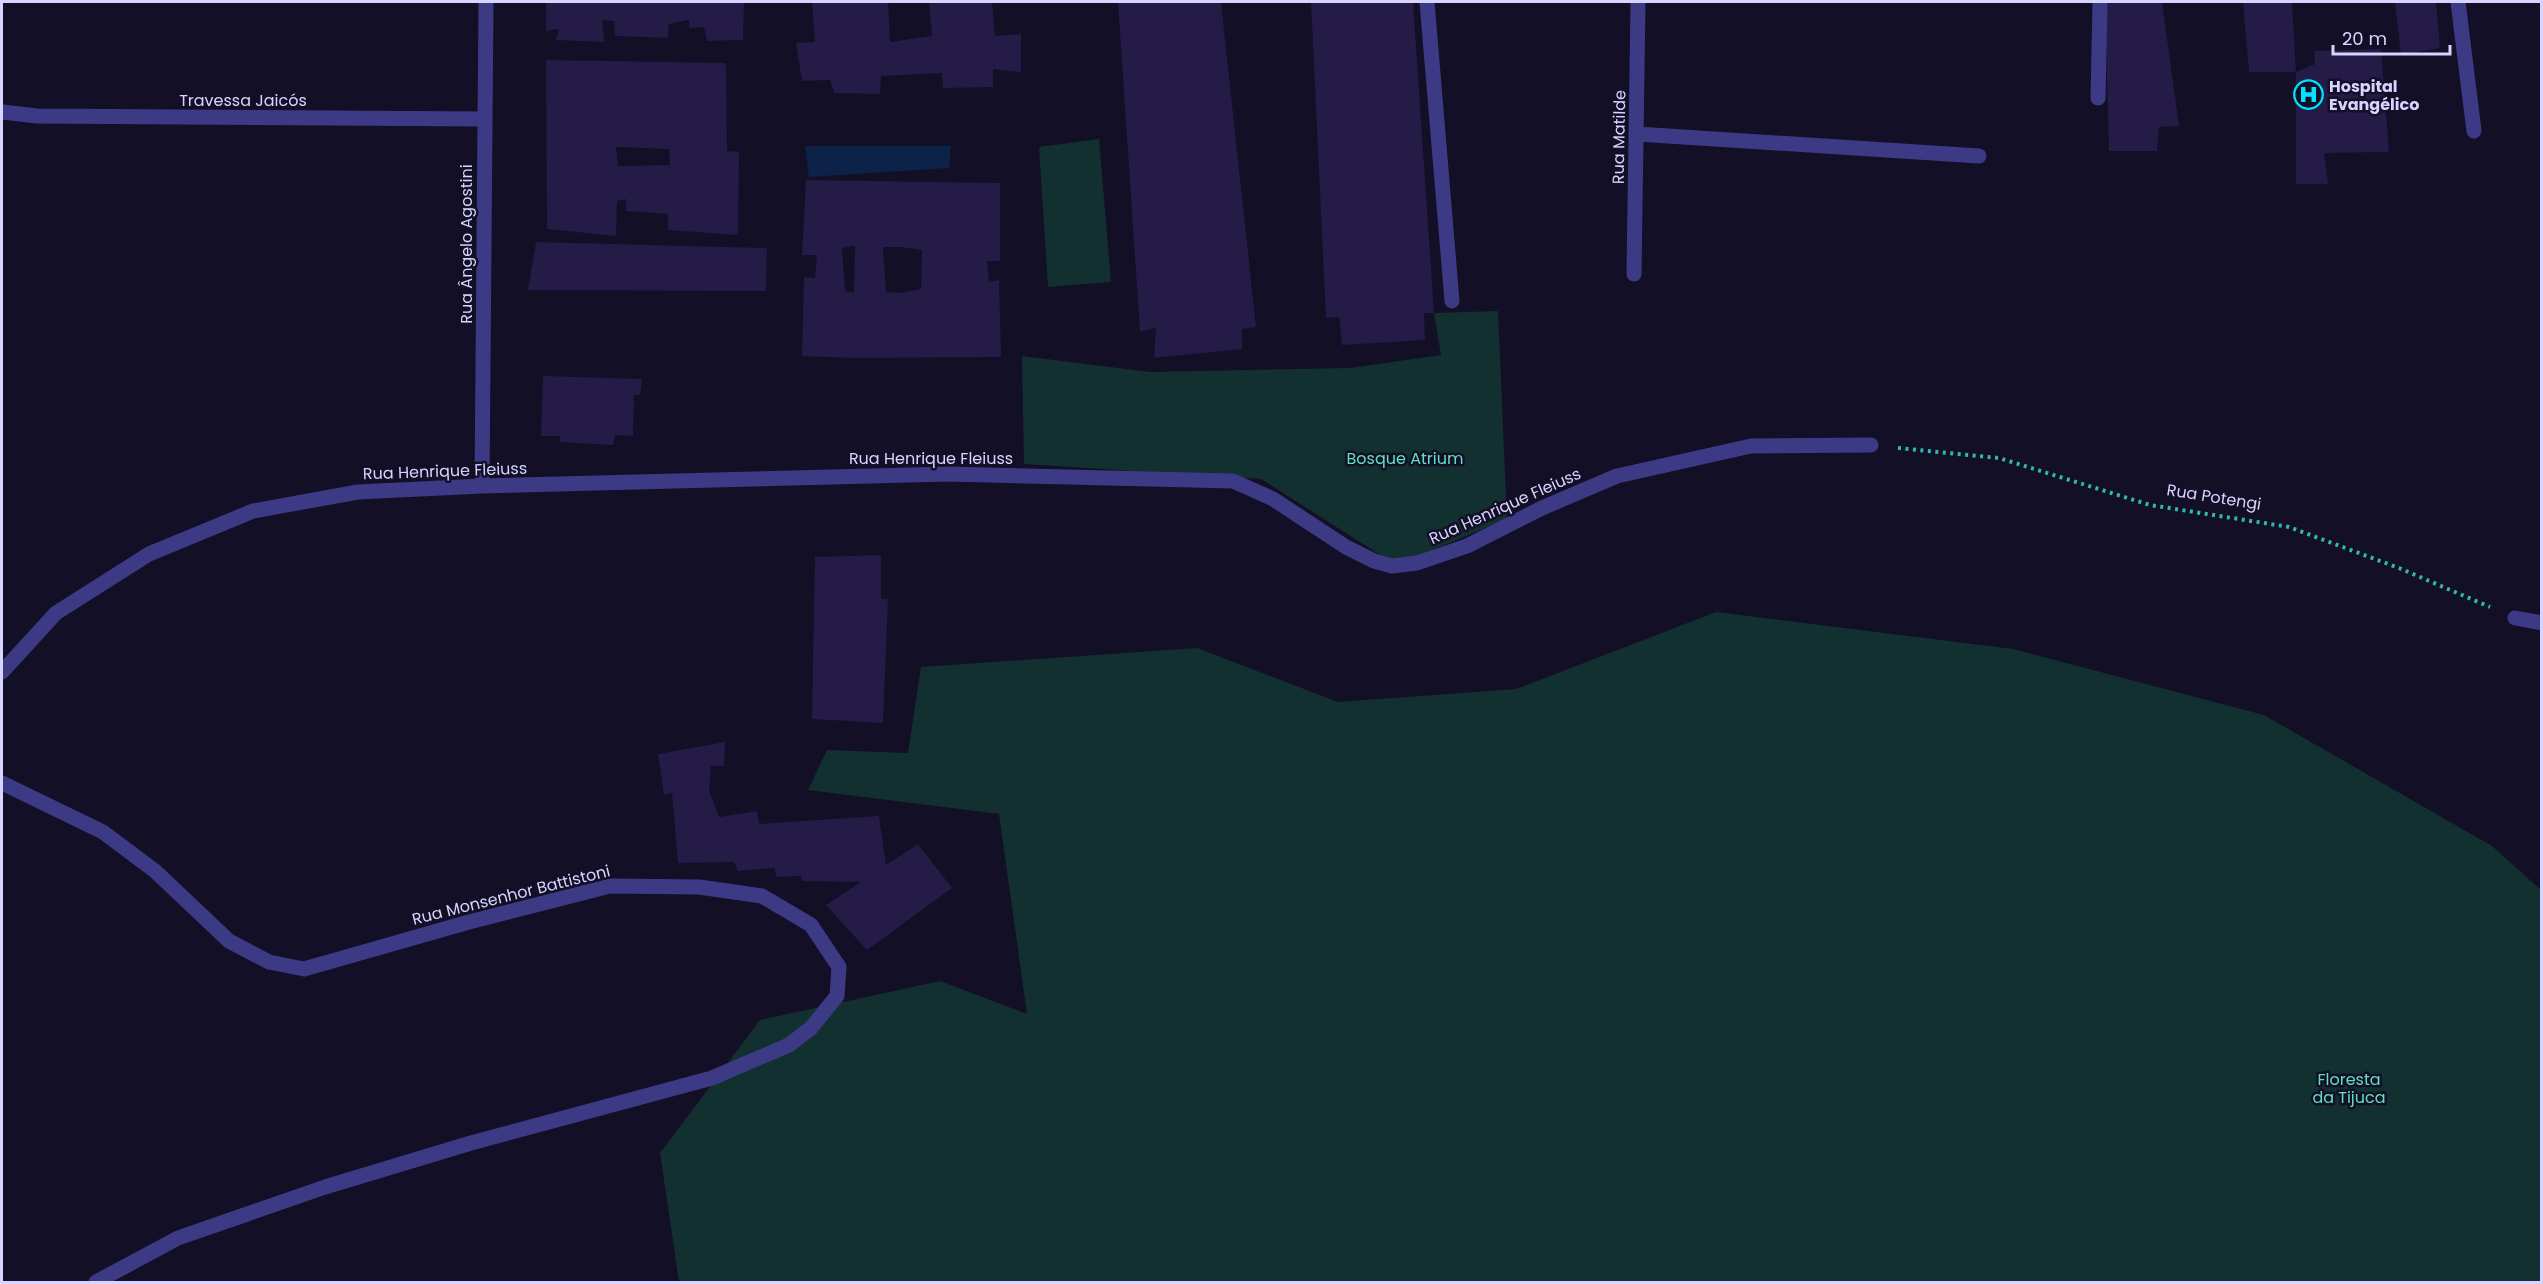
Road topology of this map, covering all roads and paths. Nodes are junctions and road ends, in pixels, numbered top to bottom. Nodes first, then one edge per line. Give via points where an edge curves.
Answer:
1 (486, 2) edge
2 (1427, 2) edge
3 (1638, 2) edge
4 (2100, 2) edge
5 (2458, 2) edge
6 (2098, 98) dead end
7 (2, 112) edge
8 (485, 119) junction
9 (2474, 131) dead end
10 (1637, 134) junction
11 (1979, 156) dead end
12 (1634, 274) dead end
13 (1452, 301) dead end
14 (1871, 445) joint
15 (482, 486) junction
16 (2515, 618) joint
17 (2541, 623) edge
18 (2, 672) edge
19 (2, 783) edge
20 (96, 1282) edge

1 - 8 street, Rua Ângelo Agostini
2 - 13 street
3 - 10 street, Rua Matilde
4 - 6 street
5 - 9 street
7 - 8 street, Travessa Jaicós via 37,116
8 - 15 street, Rua Ângelo Agostini
10 - 11 street
10 - 12 street, Rua Matilde
14 - 15 street, Rua Henrique Fleiuss via 1751,446 1617,476 1467,546 1418,563 1392,566 1346,548 1273,499 1233,481 948,474
14 - 16 path, Rua Potengi via 1999,458 2150,505 2289,527 2399,568
15 - 18 street, Rua Henrique Fleiuss via 357,492 254,511 149,554 65,607
16 - 17 street
19 - 20 street, Rua Monsenhor Battistoni via 103,832 155,871 229,941 269,962 304,969 610,886 699,887 762,896 811,925 839,967 837,996 811,1028 789,1044 712,1078 471,1143 314,1191 178,1238

